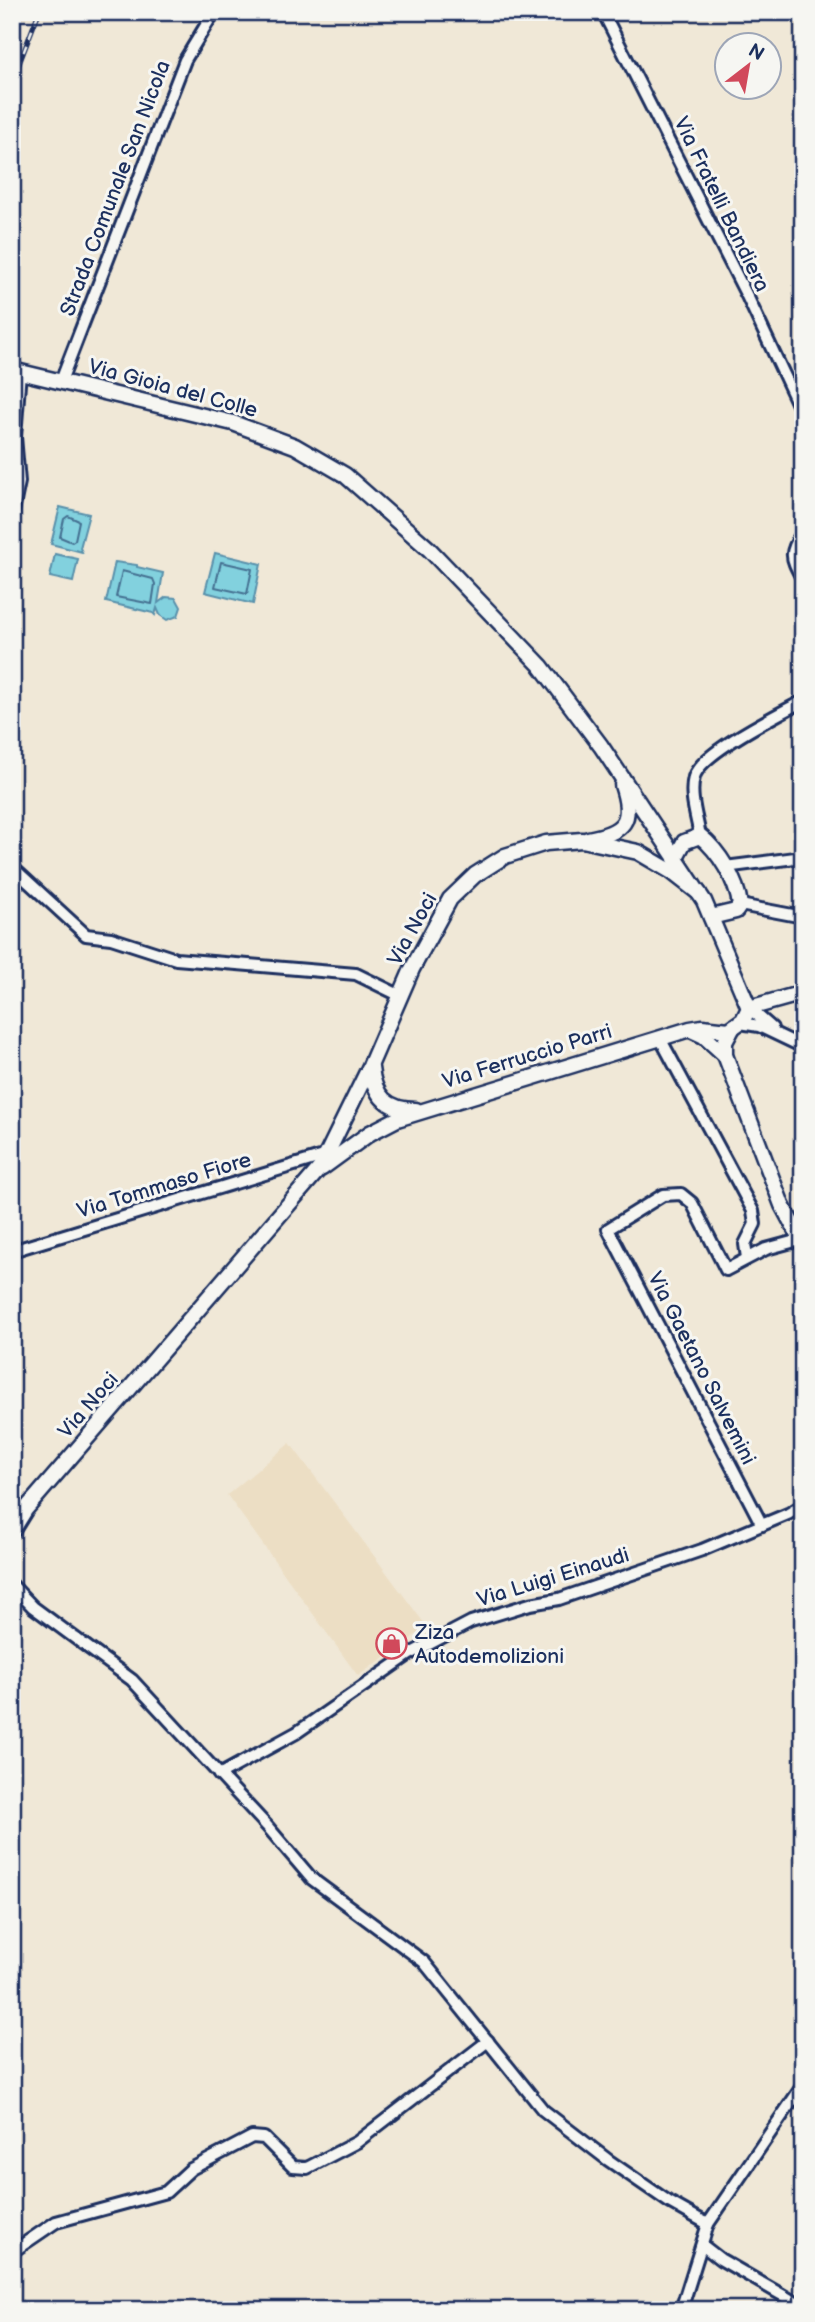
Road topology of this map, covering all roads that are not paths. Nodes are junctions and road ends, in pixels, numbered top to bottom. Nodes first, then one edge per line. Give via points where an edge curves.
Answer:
1 (214, 12) edge
2 (603, 12) edge
3 (16, 370) edge
4 (61, 381) junction
5 (803, 415) edge
6 (12, 516) edge
7 (803, 532) edge
8 (803, 580) edge
9 (803, 701) edge
10 (617, 770) junction
11 (700, 836) junction
12 (582, 840) junction
13 (803, 857) edge
14 (676, 859) junction
15 (12, 867) edge
16 (725, 867) junction
17 (699, 892) junction
18 (740, 905) junction
19 (711, 917) junction
20 (803, 917) edge
21 (803, 993) edge
22 (401, 996) junction
23 (749, 1008) junction
24 (736, 1026) junction
25 (690, 1029) junction
26 (780, 1035) junction
27 (660, 1038) junction
28 (803, 1047) edge
29 (725, 1055) junction
30 (370, 1066) junction
31 (422, 1110) junction
32 (324, 1162) junction
33 (802, 1241) edge
34 (12, 1251) edge
35 (747, 1258) junction
36 (803, 1506) edge
37 (25, 1510) junction
38 (12, 1520) edge
39 (762, 1525) junction
40 (12, 1531) edge
41 (12, 1586) edge
42 (12, 1596) edge
43 (33, 1606) junction
44 (219, 1775) junction
45 (488, 2041) junction
46 (802, 2087) edge
47 (708, 2224) junction
48 (702, 2245) junction
49 (12, 2252) edge
50 (803, 2307) edge
51 (681, 2310) edge

1 - 4 street, Strada Comunale San Nicola via 185,60
2 - 5 street, Via Fratelli Bandiera
3 - 4 main road, Via Gioia del Colle
3 - 6 street via 19,482
4 - 10 main road, Via Gioia del Colle via 233,422 295,446 345,475 429,550 541,666
7 - 8 street via 791,555
9 - 11 street via 717,751 702,765 694,776 693,801
10 - 12 main road via 628,816 607,836
10 - 14 main road
11 - 14 main road via 684,842
11 - 16 main road
12 - 17 main road, Via Noci via 638,852
12 - 22 main road, Via Noci via 505,856 475,875 450,899
13 - 16 street
14 - 17 main road
15 - 22 street via 86,935 176,959 356,974
16 - 18 main road
17 - 19 main road
18 - 19 main road via 736,911
18 - 20 street
19 - 23 main road
21 - 23 main road
22 - 30 main road, Via Noci
23 - 24 main road
23 - 26 street
24 - 25 main road, Via Ferruccio Parri via 725,1031
24 - 26 street via 759,1026
24 - 29 main road via 725,1042
25 - 27 main road, Via Ferruccio Parri
25 - 29 main road via 704,1035
26 - 28 street
27 - 31 main road, Via Ferruccio Parri
27 - 35 street via 753,1211 755,1224 745,1244
29 - 33 main road via 782,1205
30 - 31 main road via 375,1091 386,1101 406,1110
30 - 32 main road, Via Noci
31 - 32 main road, Via Ferruccio Parri via 388,1124
32 - 34 street, Via Tommaso Fiore
32 - 37 main road, Via Noci
33 - 35 street via 776,1245
35 - 39 street, Via Gaetano Salvemini via 726,1270 692,1203 681,1194 663,1195 608,1229
36 - 39 street, Via Luigi Einaudi
37 - 38 main road, Via Noci
37 - 40 main road, Via Noci
39 - 44 street, Via Luigi Einaudi via 559,1599 471,1622 411,1654 296,1733
41 - 43 street
42 - 43 street
43 - 44 street via 132,1679
44 - 45 street via 312,1879 424,1962
45 - 47 street via 542,2110 638,2181
45 - 49 street via 357,2142 307,2168 293,2167 264,2138 251,2137 191,2169 166,2192 56,2222
46 - 47 street
47 - 48 street
48 - 50 street
48 - 51 street

